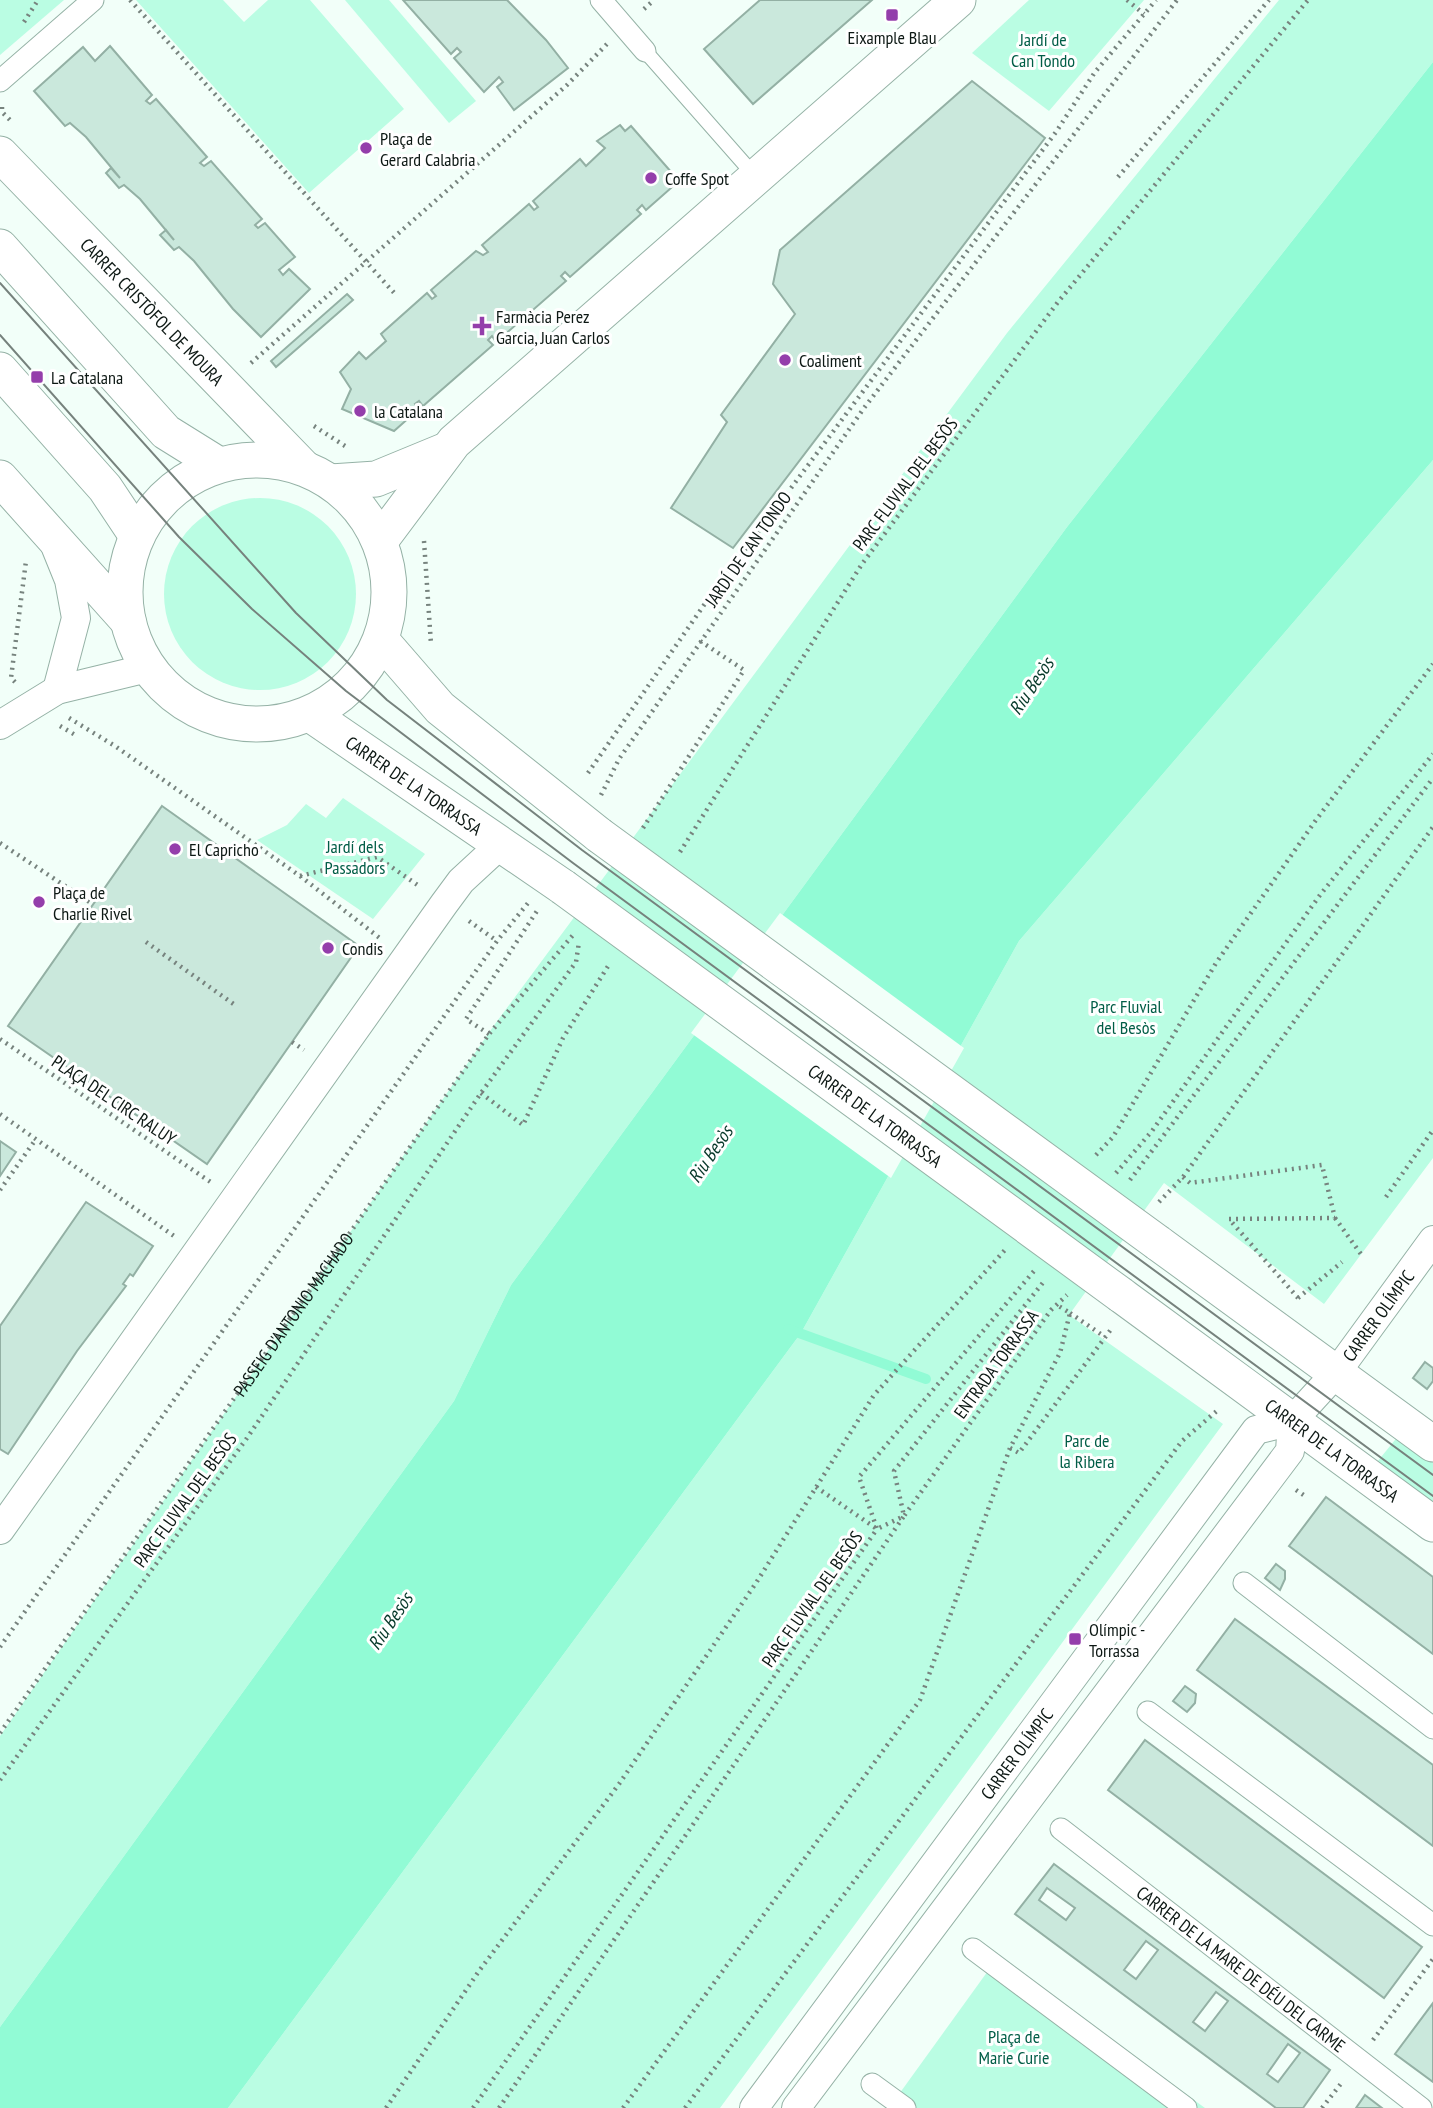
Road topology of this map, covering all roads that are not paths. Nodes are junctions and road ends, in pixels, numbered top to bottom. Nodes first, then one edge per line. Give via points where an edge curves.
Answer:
1 (93, 0) edge
2 (601, 0) edge
3 (958, 0) edge
4 (645, 51) joint
5 (0, 81) edge
6 (0, 154) edge
7 (755, 176) junction
8 (0, 247) edge
9 (0, 370) edge
10 (444, 451) junction
11 (219, 465) junction
12 (317, 474) junction
13 (0, 478) edge
14 (51, 535) junction
15 (137, 536) junction
16 (380, 541) junction
17 (128, 621) junction
18 (381, 640) junction
19 (148, 668) junction
20 (57, 690) junction
21 (310, 714) junction
22 (0, 725) edge
23 (500, 845) junction
24 (1433, 1240) edge
25 (1336, 1373) junction
26 (1292, 1421) junction
27 (1433, 1444) edge
28 (1433, 1524) edge
29 (0, 1530) edge
30 (1244, 1583) dead end
31 (1148, 1713) dead end
32 (1433, 1728) edge
33 (1061, 1829) dead end
34 (1433, 1925) edge
35 (973, 1949) dead end
36 (872, 2084) dead end
37 (754, 2108) edge
38 (796, 2108) edge
39 (905, 2108) edge
40 (1186, 2108) edge
41 (1421, 2108) edge

1 - 5 street
2 - 4 street
3 - 7 street
4 - 7 lane
6 - 12 street, CARRER CRISTÒFOL DE MOURA
7 - 10 street
8 - 11 street via 166,432
9 - 15 street via 105,488
10 - 12 street via 376,479
10 - 16 street
11 - 12 street via 261,459
11 - 15 street via 185,481 165,498
12 - 16 street via 355,502
13 - 14 street
14 - 17 street
14 - 20 street via 69,580 76,618
15 - 17 street via 125,578
16 - 18 street via 387,564 389,603
17 - 19 street
18 - 21 street via 365,671 340,696
18 - 25 street, bridge via 440,708 599,835
19 - 20 street
19 - 21 street via 173,695 193,708 238,724 275,724
20 - 22 street
21 - 23 street, CARRER DE LA TORRASSA
23 - 26 street, CARRER DE LA TORRASSA, bridge via 553,894 1119,1307
23 - 29 street via 461,881 444,904
24 - 25 street, CARRER OLÍMPIC
25 - 26 street, CARRER OLÍMPIC
25 - 27 street
26 - 28 street, CARRER DE LA TORRASSA
26 - 37 street, CARRER OLÍMPIC via 1256,1430
26 - 38 street, CARRER OLÍMPIC via 1290,1451
30 - 32 street
31 - 34 street
33 - 41 street, CARRER DE LA MARE DE DÉU DEL CARME
35 - 40 street
36 - 39 street

